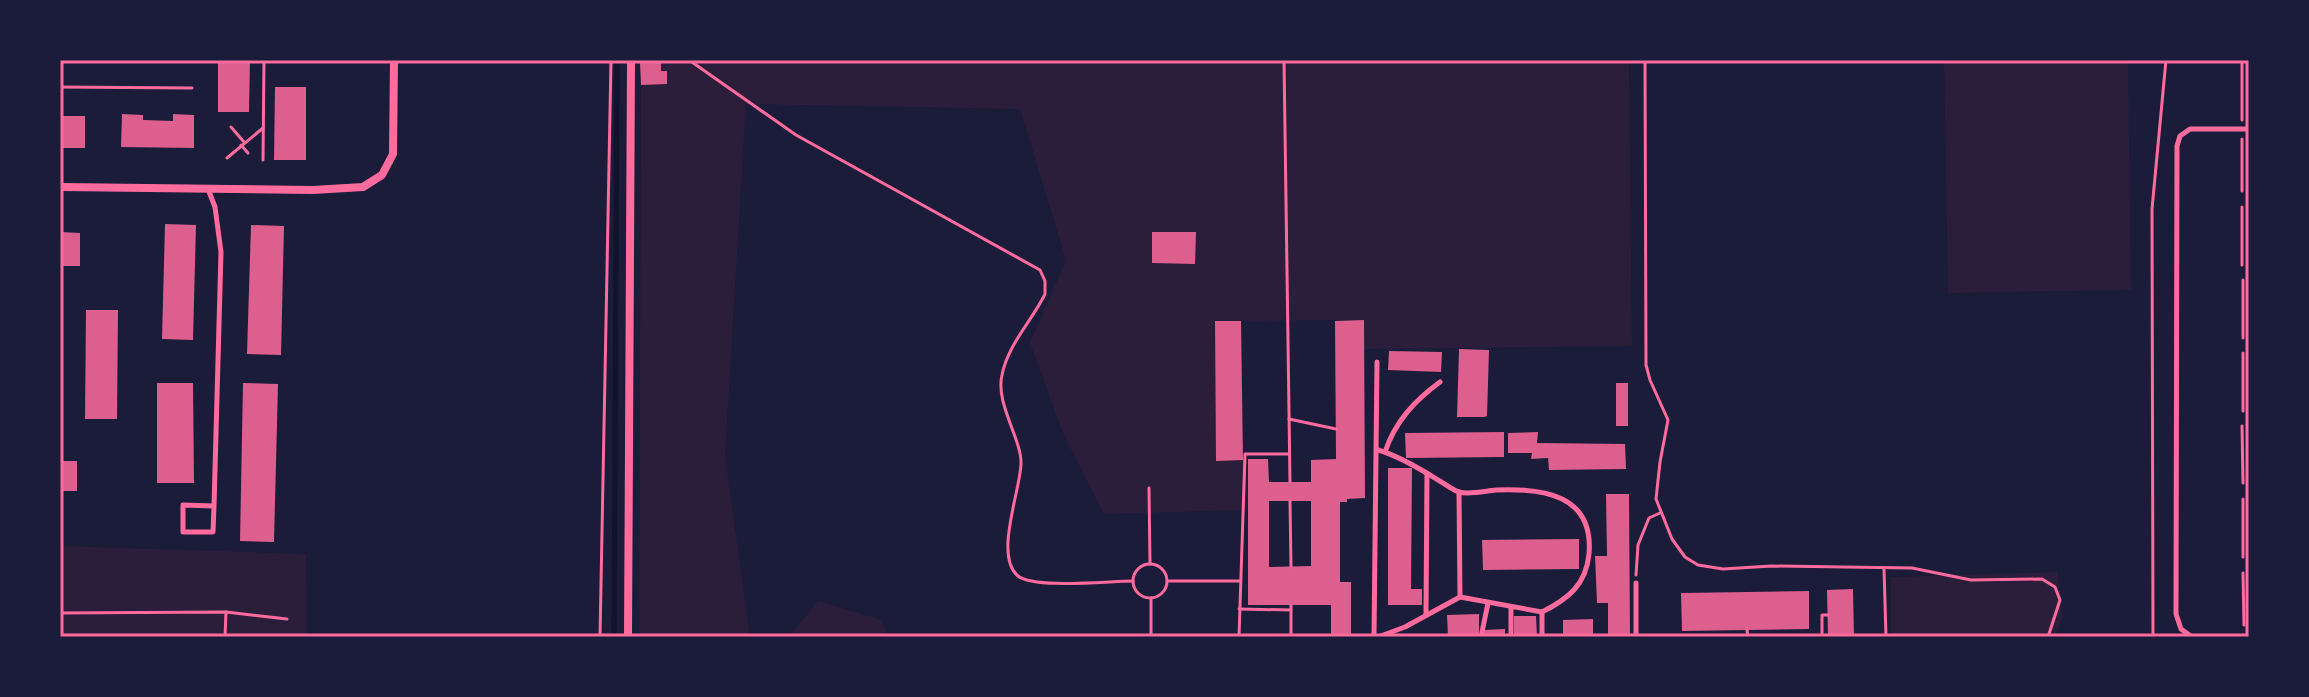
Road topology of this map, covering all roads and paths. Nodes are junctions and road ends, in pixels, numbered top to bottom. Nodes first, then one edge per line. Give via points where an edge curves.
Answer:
1 (264, 60) edge
2 (394, 60) edge
3 (611, 60) edge
4 (631, 60) edge
5 (689, 60) edge
6 (1284, 60) edge
7 (1645, 60) edge
8 (2166, 60) edge
9 (2242, 60) edge
10 (60, 87) edge
11 (192, 88) dead end
12 (2242, 123) dead end
13 (231, 127) dead end
14 (263, 128) junction
15 (2249, 129) edge
16 (2242, 135) dead end
17 (242, 144) junction
18 (248, 153) dead end
19 (227, 158) dead end
20 (263, 160) dead end
21 (60, 187) edge
22 (208, 189) junction
23 (2242, 191) dead end
24 (2242, 207) dead end
25 (2242, 265) dead end
26 (2243, 280) dead end
27 (2243, 338) dead end
28 (2243, 353) dead end
29 (1377, 362) dead end
30 (1440, 382) dead end
31 (2243, 411) dead end
32 (1289, 419) junction
33 (2242, 426) dead end
34 (1336, 429) dead end
35 (1378, 450) junction
36 (1385, 452) junction
37 (1289, 454) junction
38 (1427, 473) junction
39 (1290, 482) dead end
40 (2243, 483) dead end
41 (1149, 488) dead end
42 (1459, 492) junction
43 (2243, 499) dead end
44 (1290, 501) dead end
45 (214, 506) junction
46 (1660, 513) junction
47 (2243, 557) dead end
48 (1150, 564) junction
49 (1291, 567) dead end
50 (1884, 567) junction
51 (2243, 573) dead end
52 (1133, 581) junction
53 (1167, 581) junction
54 (1240, 581) junction
55 (1636, 583) joint
56 (1460, 597) junction
57 (1151, 598) junction
58 (1488, 603) junction
59 (1511, 607) junction
60 (1239, 609) junction
61 (226, 612) junction
62 (1542, 612) junction
63 (60, 613) edge
64 (1426, 614) junction
65 (1828, 617) dead end
66 (287, 619) dead end
67 (1747, 630) dead end
68 (1828, 636) edge
69 (225, 637) edge
70 (600, 637) edge
71 (628, 637) edge
72 (1151, 637) edge
73 (1239, 637) edge
74 (1291, 637) edge
75 (1376, 637) edge
76 (1481, 637) edge
77 (1511, 637) edge
78 (1542, 637) edge
79 (1636, 637) edge
80 (1748, 637) edge
81 (1822, 637) edge
82 (1886, 637) edge
83 (2048, 637) edge
84 (2153, 637) edge
85 (2192, 637) edge
86 (2245, 637) edge

1 - 14 path
2 - 22 street via 393,154 373,182 352,190
3 - 70 path
4 - 71 street
5 - 52 path via 796,135 1040,270 1045,294 1007,356 1000,379 1022,460 1008,560 1013,571 1031,584
6 - 32 path
7 - 46 path via 1646,365 1668,420 1656,488
8 - 84 path via 2152,209
9 - 12 path
10 - 11 path
13 - 17 path
14 - 17 path
14 - 20 path
15 - 85 lane via 2190,129 2177,146 2176,614 2181,629
16 - 23 path
17 - 18 path
17 - 19 path
21 - 22 street
22 - 45 lane via 221,252
24 - 25 path
26 - 27 path
28 - 31 path
29 - 35 lane
30 - 36 lane via 1399,421
32 - 34 path
32 - 37 path
33 - 40 path
35 - 36 lane
35 - 75 lane
36 - 38 lane
37 - 39 path
37 - 54 path via 1245,454
38 - 42 lane
38 - 64 lane
41 - 48 path
42 - 56 lane
42 - 62 lane via 1525,489 1562,499 1584,516 1589,545 1585,570 1565,601
43 - 47 path
44 - 49 path
45 - 45 lane via 183,505 183,532 213,532
46 - 50 path via 1685,557 1698,565
46 - 55 path via 1649,518 1638,545
48 - 52 path via 1140,567
48 - 53 path via 1164,570
50 - 82 path
50 - 83 path via 1971,580 2042,579 2055,587 2060,600
51 - 86 path
52 - 57 path via 1136,591
53 - 54 path
53 - 57 path via 1161,595
54 - 60 path
55 - 79 lane
56 - 58 lane
56 - 64 lane
57 - 72 path
58 - 59 lane
58 - 76 lane
59 - 62 lane
59 - 77 lane
60 - 73 path
60 - 74 path via 1291,608
61 - 63 path
61 - 66 path
61 - 69 path
62 - 78 lane
64 - 75 lane
65 - 81 path via 1822,615
67 - 80 path
68 - 81 path

